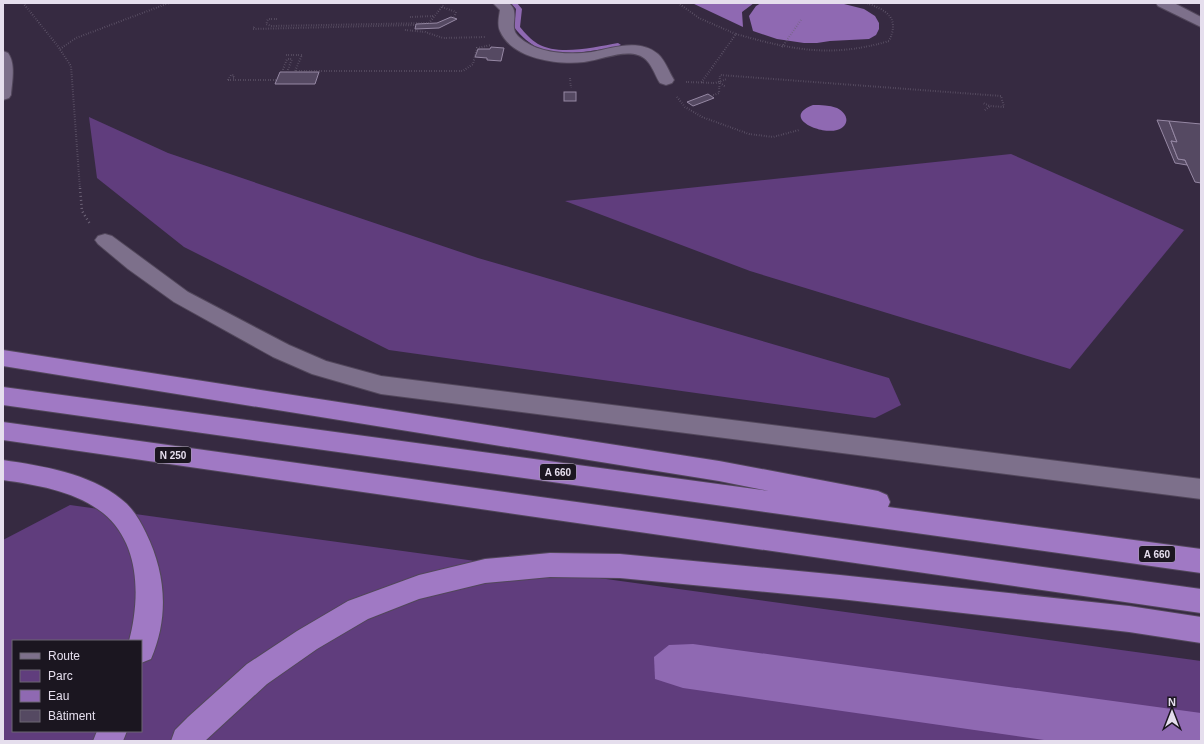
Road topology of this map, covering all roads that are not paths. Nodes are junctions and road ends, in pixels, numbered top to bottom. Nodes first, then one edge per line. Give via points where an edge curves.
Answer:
1 (500, 3) edge
2 (1163, 3) edge
3 (1201, 22) edge
4 (3, 56) edge
5 (666, 80) road end
6 (3, 95) edge
7 (105, 240) road end
8 (3, 358) edge
9 (3, 396) edge
10 (3, 431) edge
11 (3, 470) edge
12 (1201, 489) edge
13 (1112, 548) junction
14 (1201, 561) edge
15 (1201, 601) edge
16 (1201, 630) edge
17 (142, 646) edge
18 (186, 741) edge

1 - 5 street via 508,10 509,34 527,49 567,58 626,50 642,52 652,57
2 - 3 street
4 - 6 street
7 - 12 street via 181,297 281,351 320,368 381,385
8 - 13 highway via 719,471
9 - 13 highway, A 660
10 - 15 highway, N 250
11 - 17 highway via 61,482 86,491 112,507 130,526 144,557 150,592 147,628
13 - 14 highway, A 660
16 - 18 highway via 1129,619 840,587 620,566 550,565 485,571 419,587 358,610 257,674

